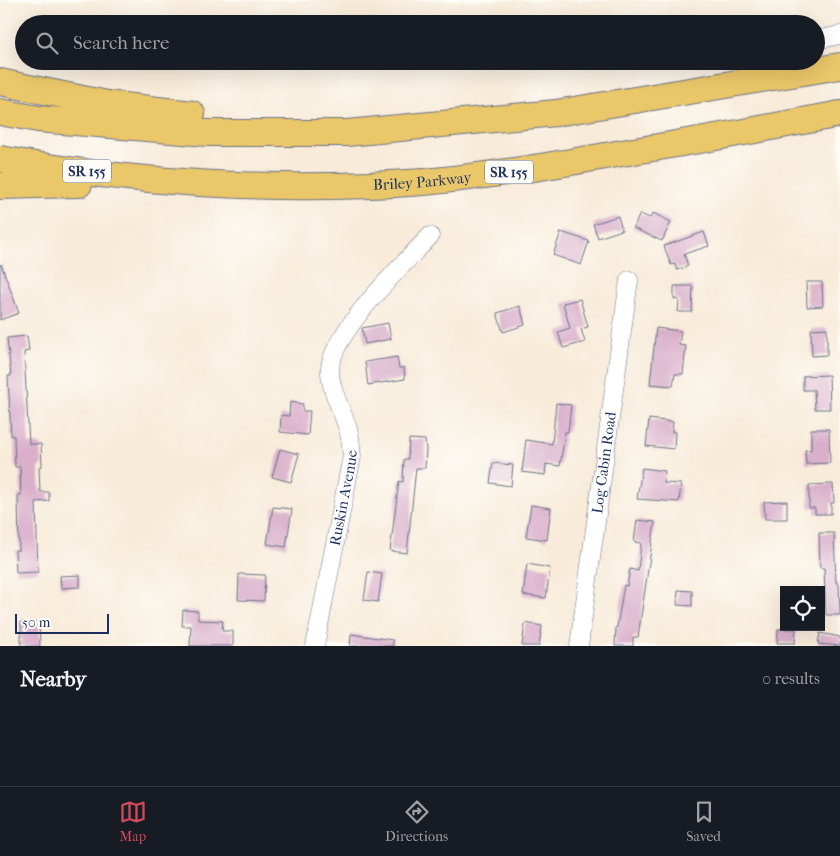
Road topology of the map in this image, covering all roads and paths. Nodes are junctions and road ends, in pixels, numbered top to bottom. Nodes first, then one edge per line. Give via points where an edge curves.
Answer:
1 (840, 36) edge
2 (825, 38) edge
3 (840, 66) edge
4 (825, 68) edge
5 (816, 70) edge
6 (0, 82) edge
7 (0, 112) edge
8 (840, 114) edge
9 (347, 133) junction
10 (0, 160) edge
11 (173, 182) junction
12 (0, 186) edge
13 (430, 236) dead end
14 (629, 280) dead end
15 (315, 646) edge
16 (579, 646) edge

1 - 2 street
3 - 4 highway
5 - 9 highway via 556,113
6 - 9 highway via 107,104
7 - 9 highway via 38,119 207,133
8 - 11 highway, Briley Parkway / SR 155 via 527,170 424,182 321,186
10 - 11 highway, Briley Parkway / SR 155
11 - 12 highway
13 - 15 street, Ruskin Avenue via 354,318 336,348 330,367 332,385 350,434 352,456
14 - 16 street, Log Cabin Road

